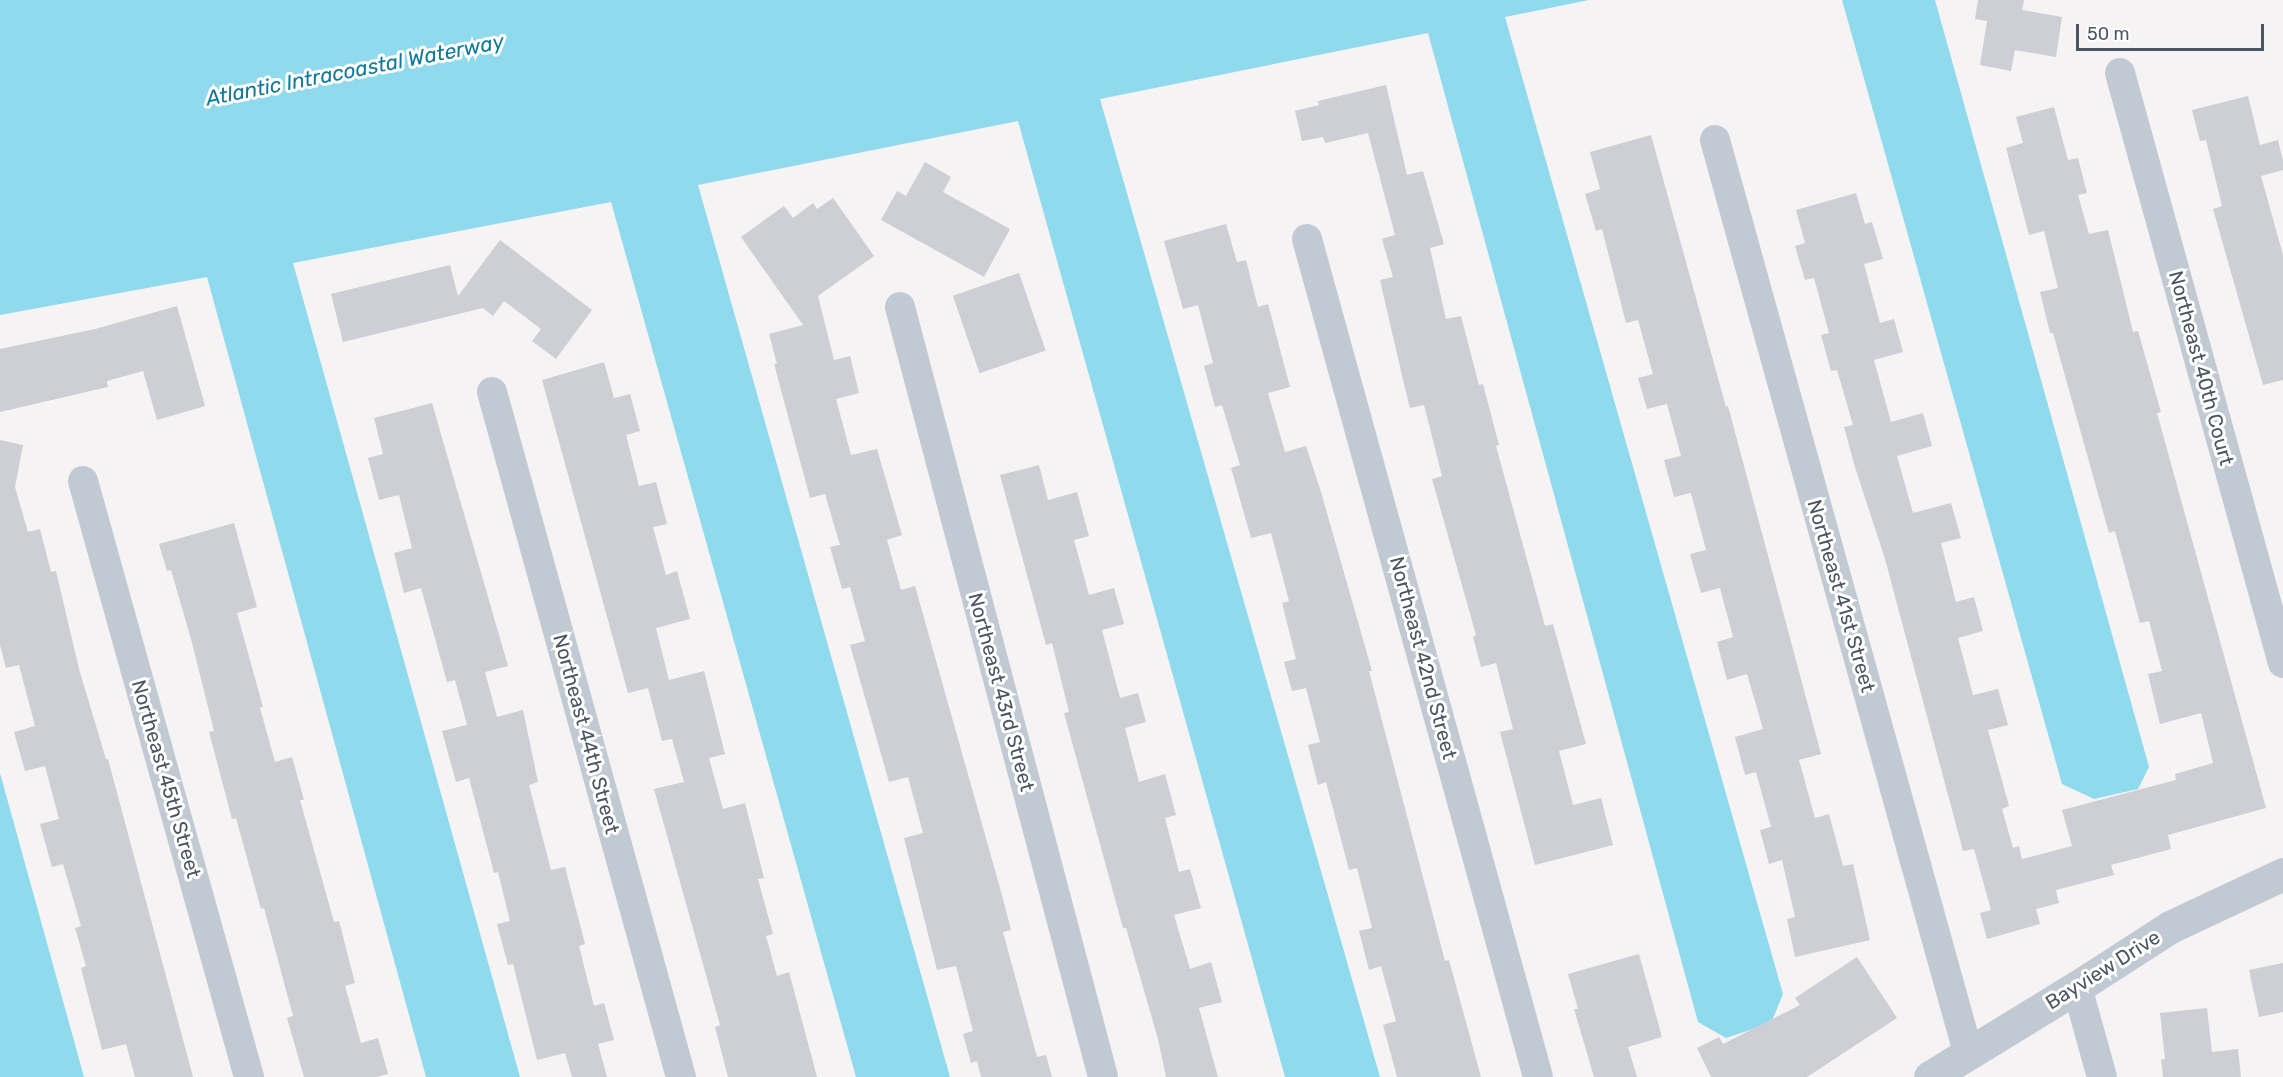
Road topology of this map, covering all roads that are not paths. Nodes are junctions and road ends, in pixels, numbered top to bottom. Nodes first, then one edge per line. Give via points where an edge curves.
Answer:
1 (2120, 73) dead end
2 (1715, 140) dead end
3 (1307, 238) dead end
4 (900, 307) dead end
5 (492, 392) dead end
6 (82, 481) dead end
7 (2283, 663) edge
8 (2283, 874) edge
9 (2078, 987) junction
10 (1968, 1052) junction
11 (249, 1077) edge
12 (681, 1077) edge
13 (1103, 1077) edge
14 (1538, 1077) edge
15 (1930, 1077) edge
16 (2102, 1077) edge

1 - 7 street, Northeast 40th Court
2 - 10 street, Northeast 41st Street
3 - 14 street, Northeast 42nd Street
4 - 13 street, Northeast 43rd Street
5 - 12 street, Northeast 44th Street
6 - 11 street, Northeast 45th Street
8 - 9 street, Bayview Drive via 2170,927
9 - 10 street, Bayview Drive
9 - 16 street
10 - 15 street, Bayview Drive

